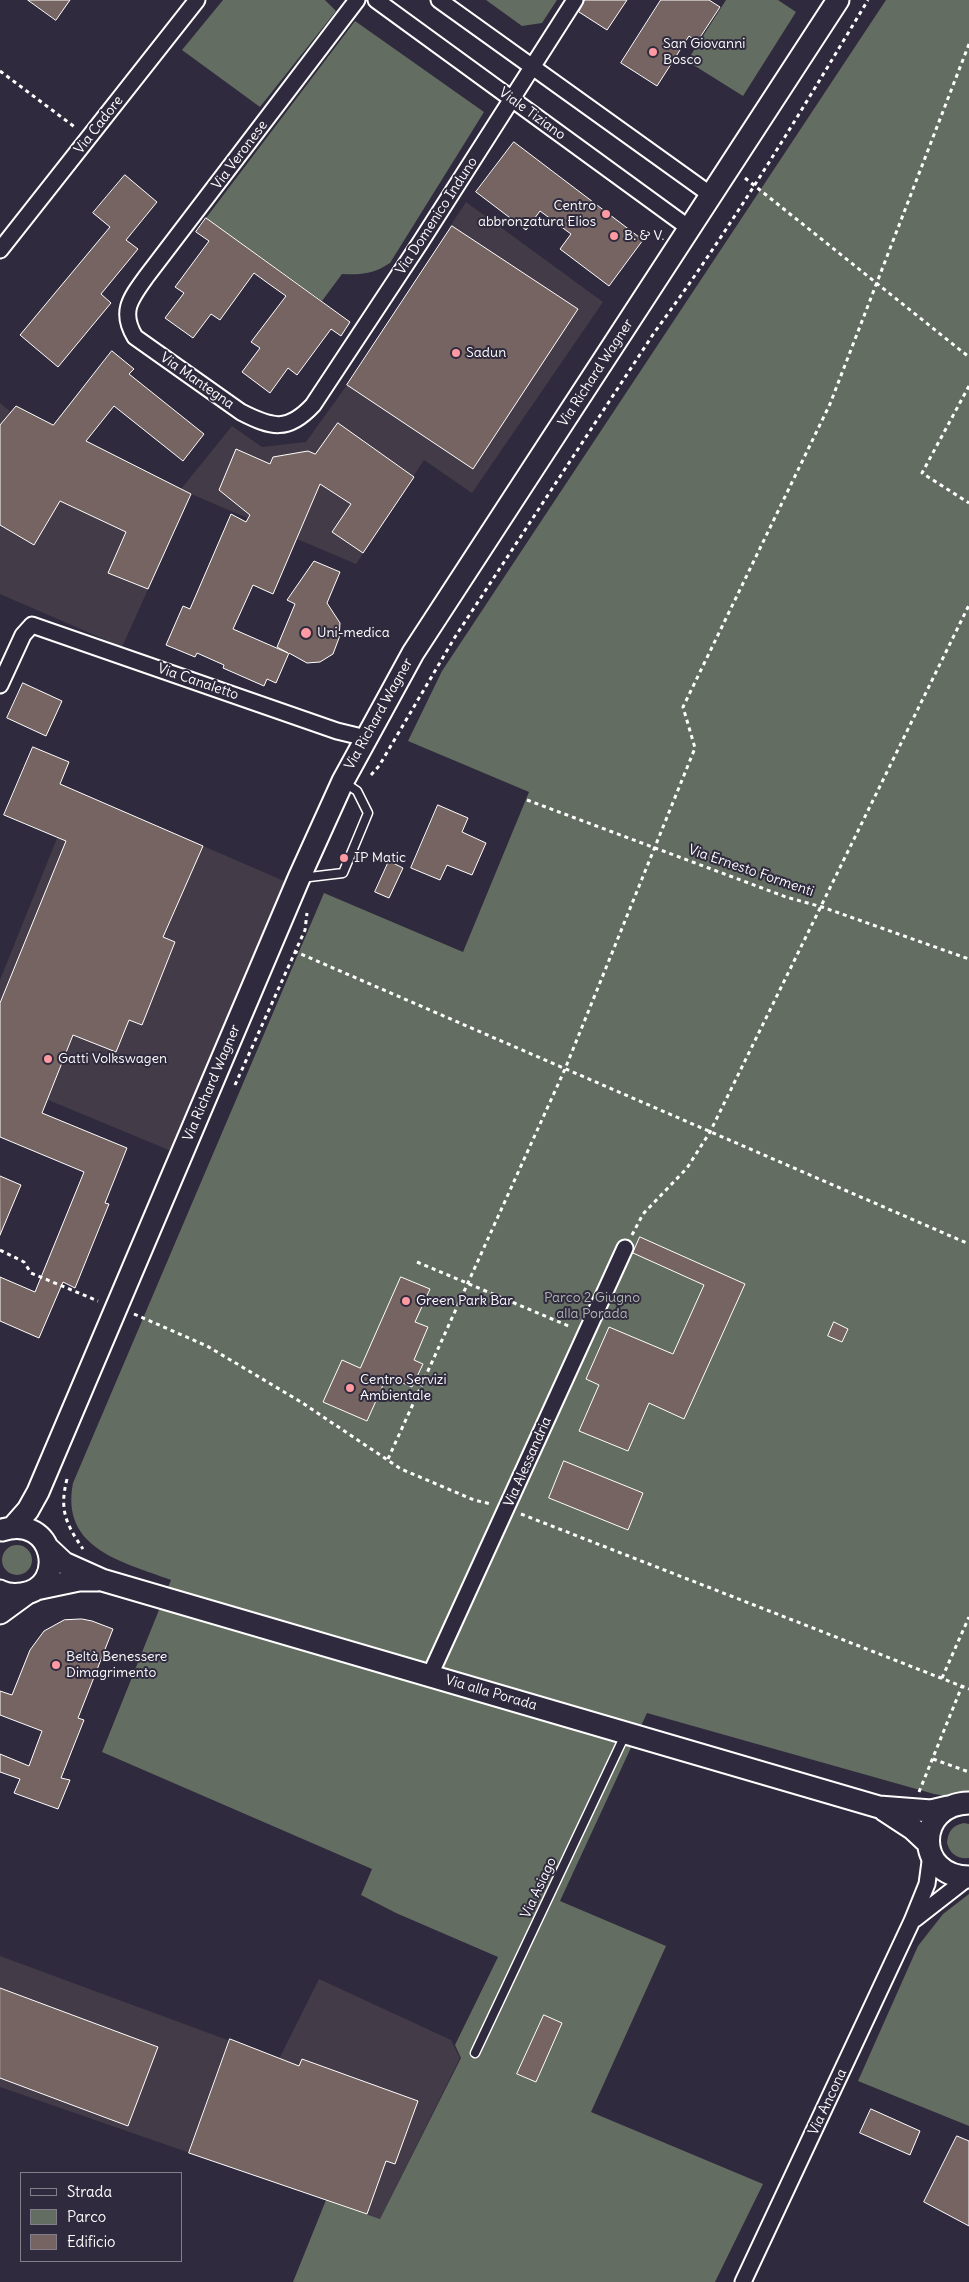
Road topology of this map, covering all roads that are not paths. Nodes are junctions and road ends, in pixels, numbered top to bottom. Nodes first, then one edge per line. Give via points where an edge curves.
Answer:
1 (197, 0) edge
2 (357, 0) edge
3 (376, 0) edge
4 (439, 0) edge
5 (575, 0) edge
6 (838, 0) edge
7 (532, 68) junction
8 (512, 98) junction
9 (711, 195) junction
10 (689, 228) junction
11 (0, 250) edge
12 (127, 311) joint
13 (288, 424) joint
14 (0, 685) edge
15 (366, 738) junction
16 (350, 786) junction
17 (309, 877) junction
18 (625, 1248) road end
19 (38, 1492) junction
20 (6, 1529) edge
21 (45, 1543) junction
22 (102, 1580) junction
23 (0, 1591) edge
24 (31, 1592) junction
25 (0, 1613) edge
26 (430, 1675) junction
27 (626, 1733) junction
28 (961, 1803) edge
29 (879, 1807) junction
30 (929, 1849) junction
31 (969, 1877) edge
32 (912, 1921) junction
33 (474, 2053) dead end
34 (743, 2282) edge

1 - 11 street, Via Cadore
2 - 12 street, Via Veronese via 146,277
3 - 8 street, Viale Tiziano
4 - 7 street
5 - 7 street, Via Domenico Induno
6 - 9 street, Via Richard Wagner
7 - 8 street, Via Domenico Induno
7 - 9 street
8 - 10 street, Viale Tiziano
8 - 13 street, Via Domenico Induno via 313,404
9 - 10 street, Via Richard Wagner
10 - 15 street, Via Richard Wagner via 413,653
12 - 13 street, Via Mantegna via 128,326 134,337 165,360 260,422
14 - 15 street, Via Canaletto via 23,635 32,624
15 - 16 street, Via Richard Wagner
16 - 17 street, Via Richard Wagner
16 - 17 lane via 368,813 343,873
17 - 19 street, Via Richard Wagner via 115,1308
18 - 26 street, Via Alessandria
19 - 20 street, Via Richard Wagner via 28,1510
19 - 21 street, Via Richard Wagner via 37,1513
20 - 21 street, Via alla Porada via 24,1527
21 - 22 street, Via alla Porada via 64,1563
21 - 24 street, Via Richard Wagner via 51,1559 49,1571 44,1581
22 - 24 street, Via alla Porada via 79,1580
22 - 26 street, Via alla Porada
23 - 24 street via 14,1595
24 - 25 street
26 - 27 street, Via alla Porada
27 - 29 street, Via alla Porada
27 - 33 lane, Via Asiago
28 - 29 street, Via alla Porada via 931,1811
28 - 30 street via 932,1823
29 - 30 street, Via alla Porada via 913,1829
30 - 31 street, Via alla Porada via 942,1870 959,1877
30 - 32 street, Via Ancona via 927,1884
31 - 32 street, Via Ancona
32 - 34 street, Via Ancona

